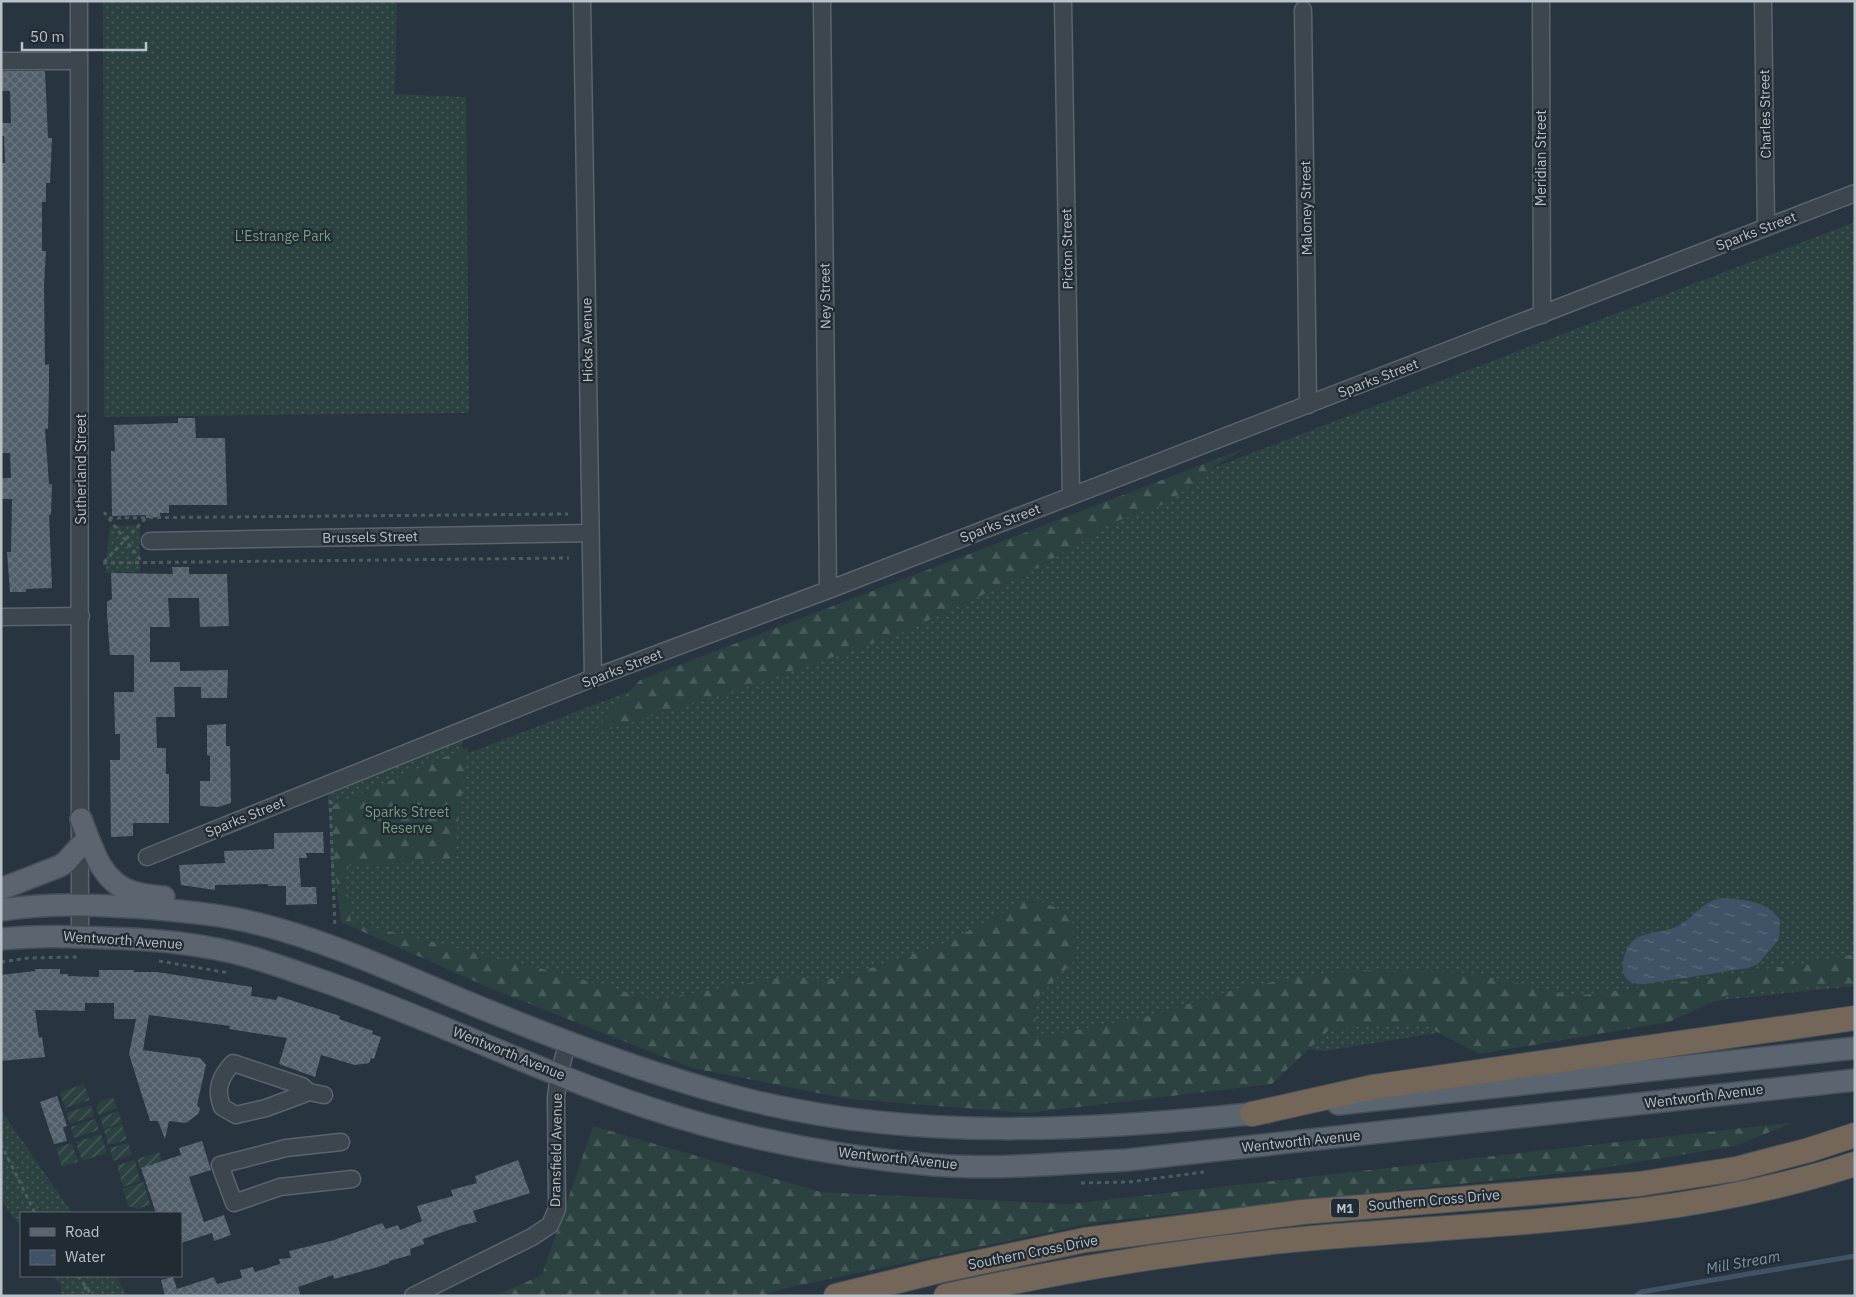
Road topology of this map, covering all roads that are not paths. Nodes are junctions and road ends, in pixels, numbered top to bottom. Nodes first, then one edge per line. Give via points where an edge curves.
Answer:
1 (79, 1) edge
2 (582, 1) edge
3 (822, 1) edge
4 (1063, 1) edge
5 (1541, 1) edge
6 (1763, 1) edge
7 (1304, 10) dead end
8 (79, 61) junction
9 (1, 62) edge
10 (1855, 194) edge
11 (1766, 227) junction
12 (1542, 315) junction
13 (1308, 405) junction
14 (1071, 496) junction
15 (590, 533) junction
16 (150, 541) dead end
17 (828, 590) junction
18 (81, 616) junction
19 (1, 617) edge
20 (593, 678) junction
21 (81, 819) junction
22 (81, 845) junction
23 (147, 857) dead end
24 (1, 889) edge
25 (81, 905) junction
26 (1, 910) edge
27 (216, 914) junction
28 (80, 936) junction
29 (1, 939) edge
30 (1855, 1018) edge
31 (568, 1041) junction
32 (1855, 1048) edge
33 (559, 1074) junction
34 (1855, 1080) edge
35 (316, 1093) joint
36 (1252, 1114) junction
37 (1855, 1135) edge
38 (341, 1142) dead end
39 (1855, 1164) edge
40 (352, 1179) dead end
41 (413, 1296) edge
42 (836, 1296) edge
43 (946, 1296) edge

1 - 8 street, Sutherland Street
2 - 15 street, Hicks Avenue
3 - 17 street, Ney Street
4 - 14 street, Picton Street
5 - 12 street, Meridian Street
6 - 11 street, Charles Street
7 - 13 street, Maloney Street
8 - 9 street
8 - 18 street, Sutherland Street
10 - 11 street, Sparks Street
11 - 12 street, Sparks Street
12 - 13 street, Sparks Street
13 - 14 street, Sparks Street
14 - 17 street, Sparks Street
15 - 16 street, Brussels Street
15 - 20 street, Hicks Avenue
17 - 20 street, Sparks Street
18 - 19 street
18 - 21 street, Sutherland Street
20 - 23 street, Sparks Street
21 - 22 street, Sutherland Street
21 - 27 main road via 99,864 110,879 132,892 176,900
22 - 24 main road via 60,866
22 - 25 street, Sutherland Street
25 - 26 main road via 52,904
25 - 27 main road
25 - 28 street, Sutherland Street
27 - 31 main road via 257,923 356,955
28 - 29 main road, Wentworth Avenue
28 - 33 main road, Wentworth Avenue via 177,943 264,961 356,992
30 - 36 highway via 1373,1086
31 - 33 street, Dransfield Avenue
31 - 36 main road via 679,1080 742,1098 892,1123 1011,1128 1116,1125
32 - 36 main road
33 - 34 main road, Wentworth Avenue via 647,1108 700,1123 839,1153 936,1165 1127,1160
33 - 41 street, Dransfield Avenue via 557,1209 550,1225
35 - 35 street via 236,1115 222,1107 218,1088 220,1079 233,1063
37 - 42 highway, Southern Cross Drive / M1 via 1736,1169 1639,1184 1303,1212 1085,1240
38 - 40 street via 286,1148 220,1165 234,1203 280,1188
39 - 43 highway, Southern Cross Drive / M1 via 1748,1194 1690,1204 1322,1237 1173,1254 1022,1279

